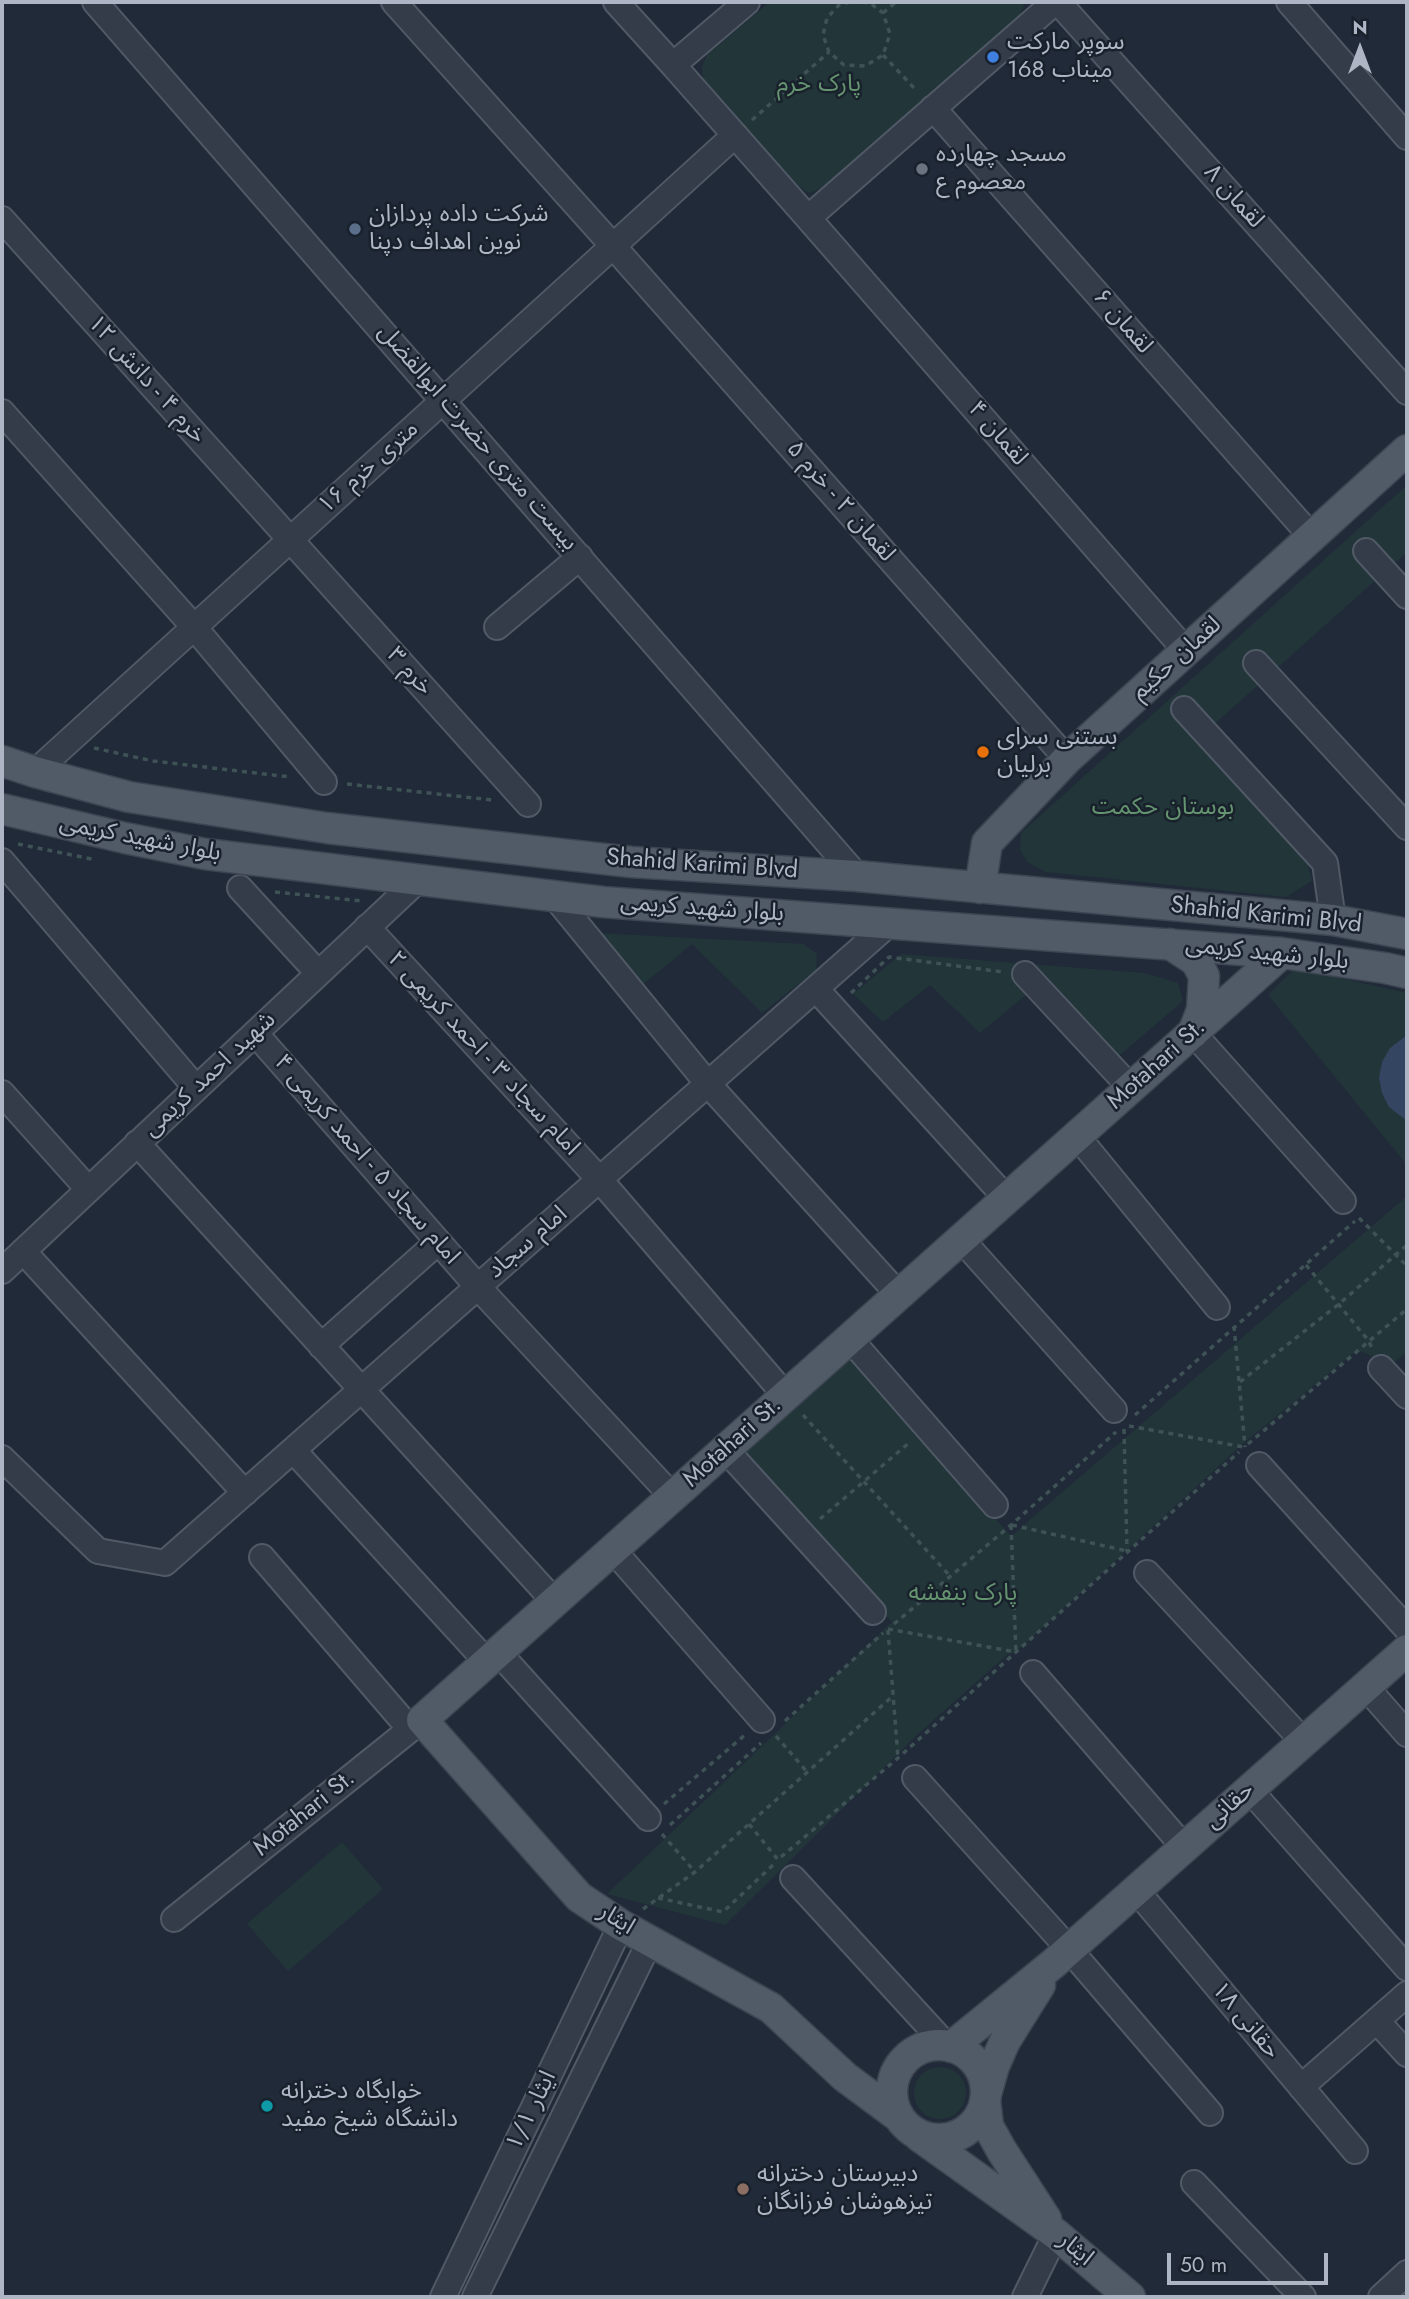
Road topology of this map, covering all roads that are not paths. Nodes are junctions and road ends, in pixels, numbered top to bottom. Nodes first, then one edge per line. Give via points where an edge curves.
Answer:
1 (95, 2) edge
2 (394, 2) edge
3 (616, 2) edge
4 (747, 2) edge
5 (1056, 2) edge
6 (1289, 2) edge
7 (673, 65) junction
8 (933, 108) junction
9 (735, 135) junction
10 (1407, 137) edge
11 (808, 218) junction
12 (2, 219) edge
13 (613, 246) junction
14 (1407, 392) edge
15 (444, 400) junction
16 (2, 412) edge
17 (1407, 450) edge
18 (1311, 536) junction
19 (290, 541) junction
20 (1366, 551) dead end
21 (580, 556) junction
22 (1407, 596) edge
23 (497, 626) dead end
24 (194, 627) junction
25 (1186, 650) junction
26 (1256, 663) dead end
27 (1184, 709) dead end
28 (1067, 759) junction
29 (2, 761) edge
30 (35, 772) junction
31 (324, 782) road end
32 (528, 804) road end
33 (2, 809) edge
34 (1407, 827) edge
35 (2, 861) edge
36 (857, 876) junction
37 (418, 880) junction
38 (240, 888) dead end
39 (980, 888) junction
40 (554, 896) junction
41 (1333, 920) junction
42 (891, 922) junction
43 (367, 927) junction
44 (1405, 931) edge
45 (1169, 944) junction
46 (1282, 953) junction
47 (318, 973) junction
48 (1407, 973) edge
49 (1025, 974) road end
50 (816, 989) junction
51 (255, 1033) junction
52 (1193, 1033) junction
53 (708, 1084) junction
54 (196, 1088) junction
55 (1131, 1088) junction
56 (2, 1093) edge
57 (1077, 1136) junction
58 (137, 1143) junction
59 (600, 1180) junction
60 (88, 1189) junction
61 (1007, 1199) junction
62 (1351, 1209) road end
63 (961, 1239) junction
64 (438, 1242) junction
65 (23, 1251) junction
66 (2, 1271) edge
67 (478, 1287) junction
68 (899, 1295) junction
69 (1217, 1307) road end
70 (850, 1339) junction
71 (321, 1346) junction
72 (1381, 1368) road end
73 (361, 1390) junction
74 (786, 1396) junction
75 (1407, 1396) edge
76 (1114, 1410) dead end
77 (293, 1450) junction
78 (725, 1450) junction
79 (1252, 1456) road end
80 (2, 1458) edge
81 (245, 1493) junction
82 (673, 1497) junction
83 (995, 1505) road end
84 (613, 1550) junction
85 (262, 1557) dead end
86 (1147, 1573) road end
87 (555, 1602) junction
88 (873, 1612) dead end
89 (1407, 1629) edge
90 (1407, 1650) edge
91 (493, 1657) junction
92 (1034, 1673) dead end
93 (1365, 1685) junction
94 (762, 1720) road end
95 (416, 1725) junction
96 (1407, 1734) edge
97 (1303, 1741) junction
98 (915, 1778) dead end
99 (1249, 1789) junction
100 (648, 1818) road end
101 (1184, 1847) junction
102 (786, 1868) road end
103 (1136, 1890) junction
104 (174, 1919) dead end
105 (621, 1925) junction
106 (650, 1941) junction
107 (1061, 1956) junction
108 (1407, 1968) edge
109 (1407, 1994) edge
110 (1377, 2021) junction
111 (949, 2047) junction
112 (1407, 2054) edge
113 (895, 2076) junction
114 (845, 2077) junction
115 (1301, 2087) junction
116 (986, 2097) junction
117 (1210, 2113) dead end
118 (907, 2125) junction
119 (1355, 2151) dead end
120 (1194, 2183) dead end
121 (1056, 2234) junction
122 (1407, 2273) edge
123 (443, 2297) edge
124 (475, 2297) edge
125 (1025, 2297) edge
126 (1130, 2297) edge
127 (1303, 2297) edge
128 (1381, 2297) edge

1 - 15 street, بیست متری حضرت ابوالفضل
2 - 13 street, لقمان ۲ - خرم ۵
3 - 7 street, لقمان ۴
4 - 7 street
5 - 8 street
5 - 14 street, لقمان ۸
6 - 10 street
7 - 9 street, لقمان ۴
8 - 11 street
8 - 18 street, لقمان ۶
9 - 11 street, لقمان ۴
9 - 13 street, ۱۶ متری خرم
11 - 25 street, لقمان ۴
12 - 19 street, خرم ۴ - دانش ۱۲
13 - 15 street, ۱۶ متری خرم
13 - 28 street, لقمان ۲ - خرم ۵
15 - 19 street, ۱۶ متری خرم
15 - 21 street, بیست متری حضرت ابوالفضل
16 - 24 street
17 - 18 main road, لقمان حکیم
18 - 25 main road, لقمان حکیم
19 - 24 street, ۱۶ متری خرم
19 - 32 street, خرم ۳
20 - 22 street
21 - 23 street
21 - 36 street, بیست متری حضرت ابوالفضل
24 - 30 street, ۱۶ متری خرم
24 - 31 street
25 - 28 main road, لقمان حکیم
26 - 34 street
27 - 41 street via 1325,863
28 - 39 main road, لقمان حکیم via 987,843
29 - 30 main road, Shahid Karimi Blvd
30 - 36 main road, Shahid Karimi Blvd via 129,797 327,828 631,862
33 - 37 main road, بلوار شهید کریمی via 205,854
35 - 54 street
36 - 39 main road, Shahid Karimi Blvd
37 - 40 main road, بلوار شهید کریمی
37 - 43 street, شهید احمد کریمی
38 - 47 street
39 - 41 main road, Shahid Karimi Blvd
40 - 42 main road, بلوار شهید کریمی
40 - 53 street
41 - 44 main road, Shahid Karimi Blvd
42 - 45 main road, بلوار شهید کریمی
42 - 50 street, امام سجاد
43 - 47 street, شهید احمد کریمی
43 - 59 street, امام سجاد ۳ - احمد کریمی ۲
45 - 46 main road, بلوار شهید کریمی
45 - 52 main road via 1196,961 1204,976 1202,1010
46 - 48 main road, بلوار شهید کریمی
46 - 52 main road, Motahari St.
47 - 51 street, شهید احمد کریمی
49 - 55 street
50 - 53 street, امام سجاد
50 - 61 street
51 - 54 street, شهید احمد کریمی
51 - 64 street, امام سجاد ۵ - احمد کریمی ۴
52 - 55 main road, Motahari St.
52 - 62 street
53 - 59 street, امام سجاد
53 - 68 street
54 - 58 street, شهید احمد کریمی
55 - 57 main road, Motahari St.
56 - 60 street
57 - 61 main road, Motahari St.
57 - 69 street
58 - 60 street, شهید احمد کریمی
58 - 71 street
59 - 67 street, امام سجاد
59 - 74 street, امام سجاد ۳ - احمد کریمی ۲
60 - 65 street, شهید احمد کریمی
61 - 63 main road, Motahari St.
63 - 68 main road, Motahari St.
63 - 76 street
64 - 67 street, امام سجاد ۵ - احمد کریمی ۴
64 - 71 street
65 - 66 street, شهید احمد کریمی
65 - 81 street
67 - 73 street, امام سجاد
67 - 82 street, امام سجاد ۵ - احمد کریمی ۴
68 - 70 main road, Motahari St.
70 - 74 main road, Motahari St.
70 - 83 street
71 - 73 street
72 - 75 street
73 - 77 street, امام سجاد
73 - 87 street
74 - 78 main road, Motahari St.
77 - 81 street, امام سجاد
77 - 91 street
78 - 82 main road, Motahari St.
78 - 88 street
79 - 89 street
80 - 81 street, امام سجاد via 98,1551 165,1563
82 - 84 main road, Motahari St.
84 - 87 main road, Motahari St.
84 - 94 street
85 - 95 street
86 - 97 street
87 - 91 main road, Motahari St.
90 - 93 main road, حقانی
91 - 95 main road, Motahari St.
91 - 100 street
92 - 101 street
93 - 96 street
93 - 97 main road, حقانی
95 - 104 street, Motahari St.
95 - 105 main road, ایثار via 579,1897
97 - 99 main road, حقانی
98 - 107 street
99 - 101 main road, حقانی
99 - 108 street
101 - 103 main road, حقانی
102 - 111 street
103 - 107 main road, حقانی
103 - 115 street, حقانی ۱۸
105 - 106 main road, ایثار
105 - 123 street, ایثار ۱/۱
106 - 114 main road, ایثار via 771,2008
106 - 124 street
107 - 111 main road
107 - 116 main road via 1005,2040
107 - 117 street
109 - 110 street
110 - 112 street
110 - 115 street
111 - 113 main road via 910,2055
111 - 116 main road via 965,2053 978,2066
113 - 114 main road via 876,2085
113 - 118 main road via 893,2102
114 - 118 main road, ایثار
115 - 119 street, حقانی ۱۸
116 - 118 main road via 979,2117 962,2134 938,2139
116 - 121 main road via 988,2126
118 - 121 main road, ایثار
120 - 127 street
121 - 125 street
121 - 126 main road, ایثار
122 - 128 street

